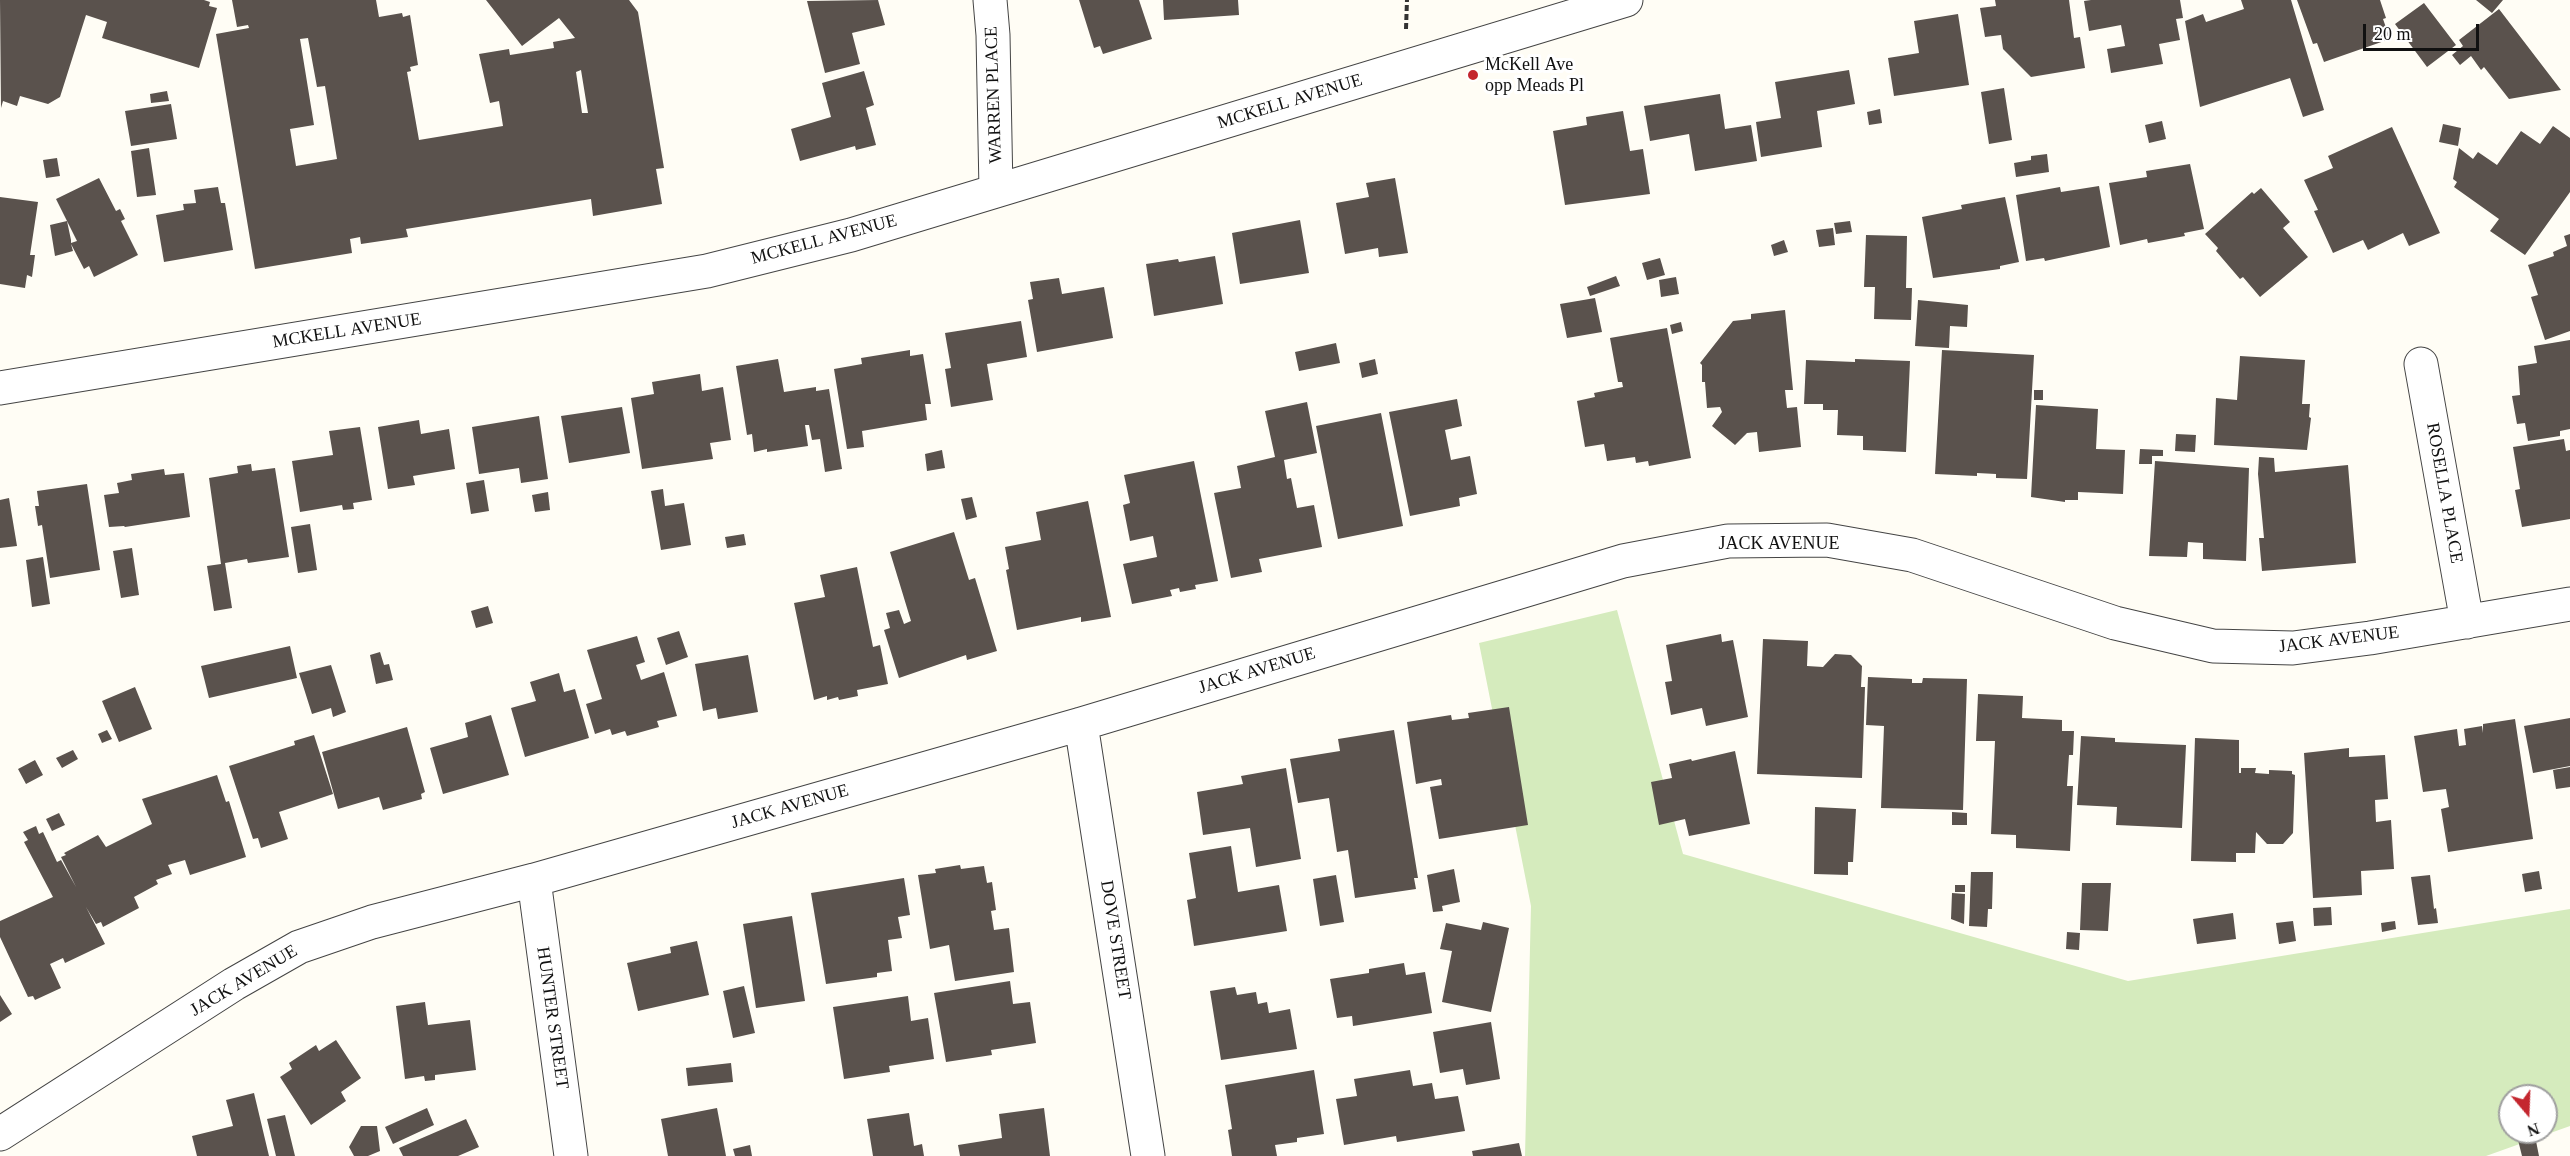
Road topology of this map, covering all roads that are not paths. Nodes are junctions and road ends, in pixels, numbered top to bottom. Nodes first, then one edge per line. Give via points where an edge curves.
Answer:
1 (990, 0) edge
2 (1626, 0) edge
3 (996, 191) junction
4 (2421, 364) dead end
5 (0, 388) edge
6 (2570, 604) edge
7 (2467, 622) junction
8 (1081, 724) junction
9 (534, 880) junction
10 (0, 1134) edge
11 (571, 1156) edge
12 (1148, 1156) edge

1 - 3 street, WARREN PLACE
2 - 3 street, MCKELL AVENUE
3 - 5 street, MCKELL AVENUE via 851,235 707,271
4 - 7 street, ROSELLA PLACE
6 - 7 street, JACK AVENUE
7 - 8 street, JACK AVENUE via 2293,648 2212,646 2115,623 1912,555 1827,540 1728,541 1623,561
8 - 9 street, JACK AVENUE
8 - 12 street, DOVE STREET
9 - 10 street, JACK AVENUE via 372,922 298,947
9 - 11 street, HUNTER STREET

